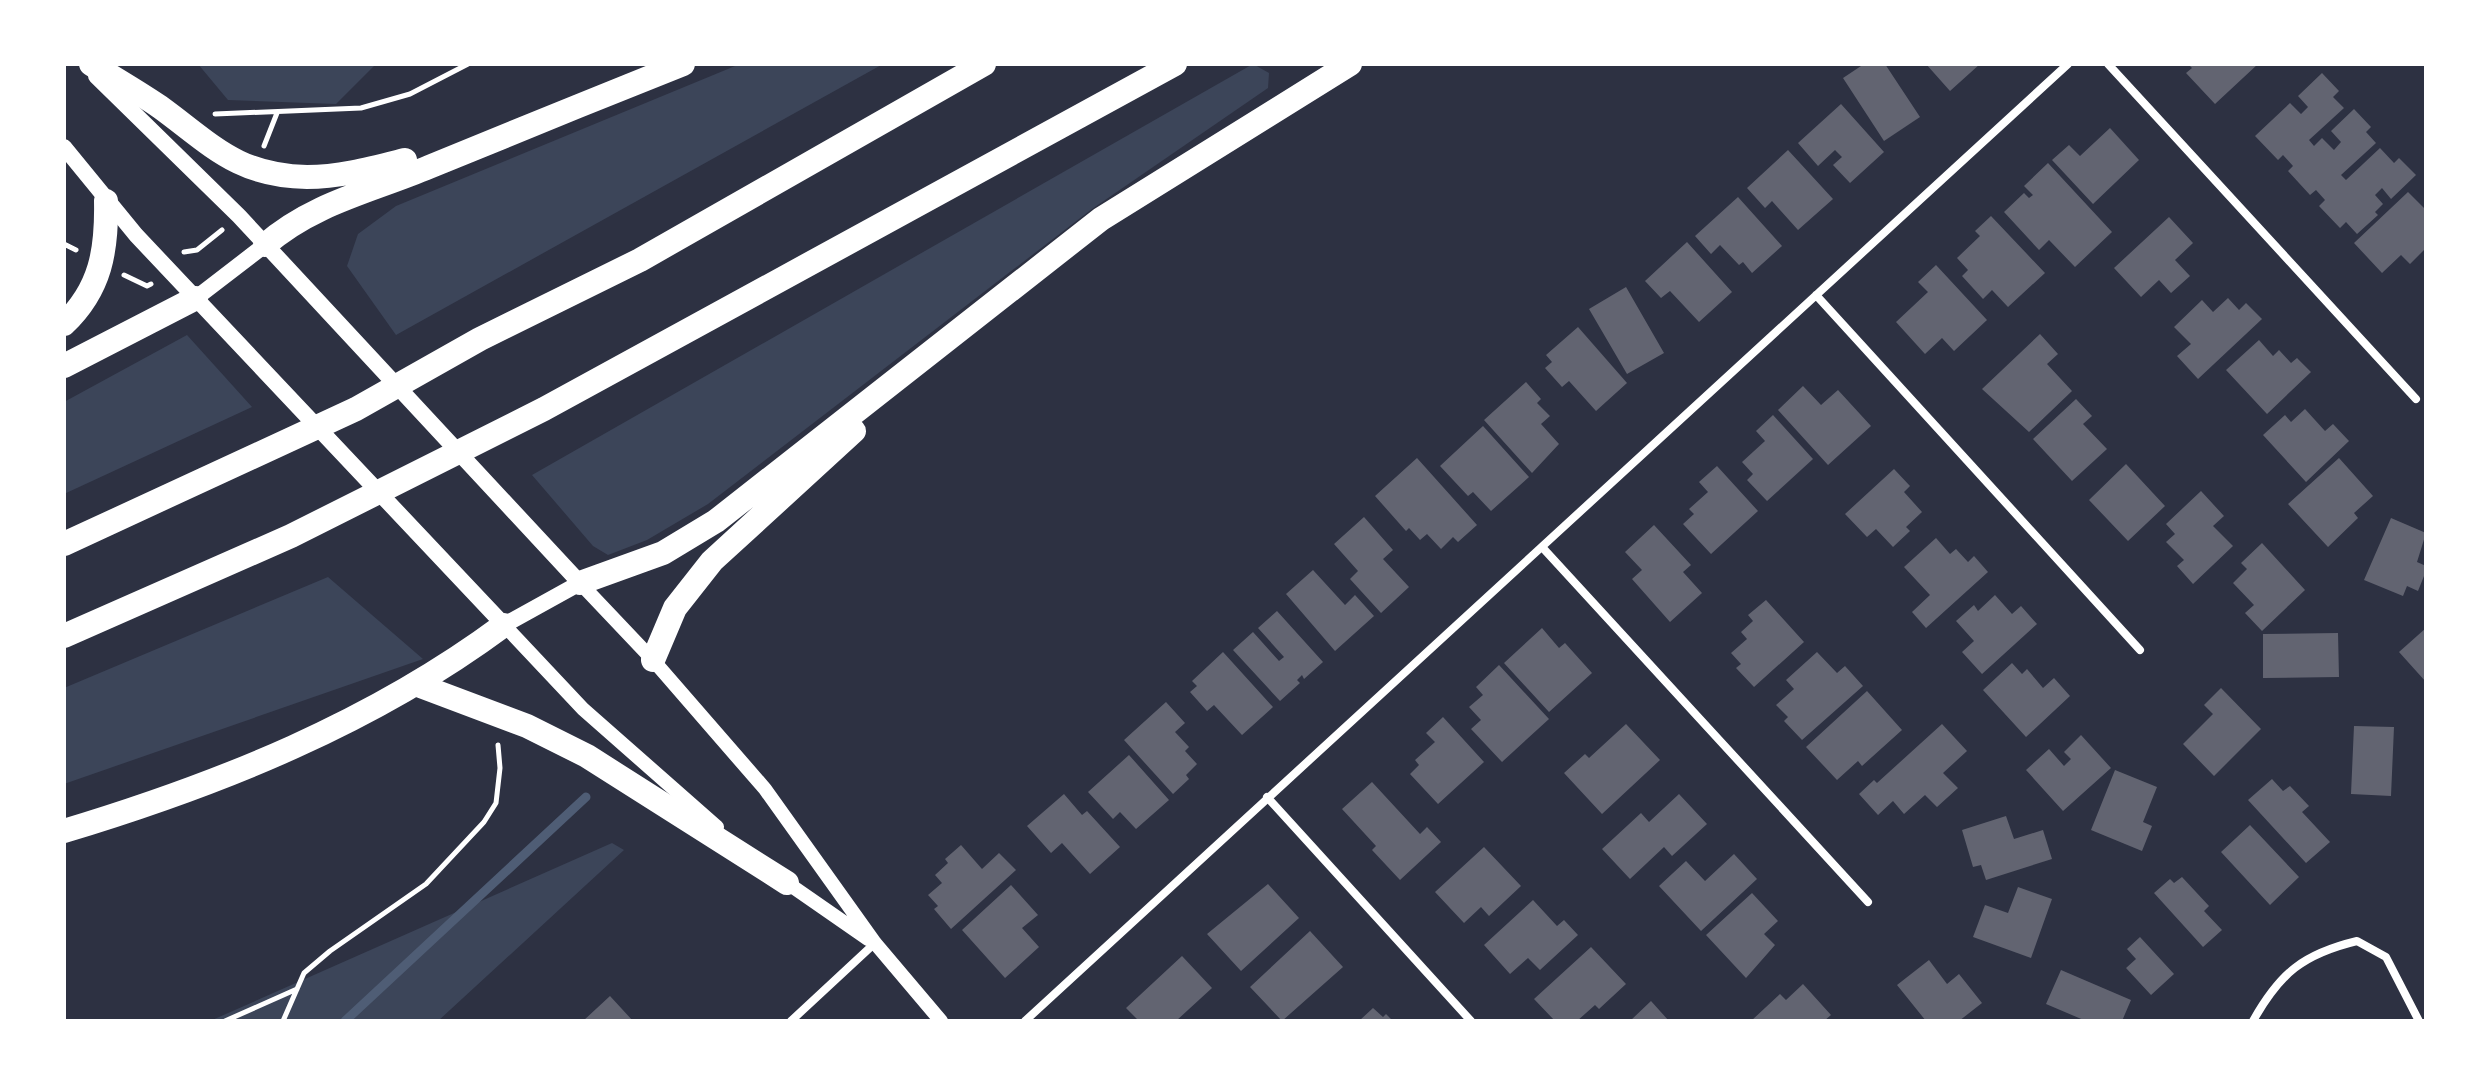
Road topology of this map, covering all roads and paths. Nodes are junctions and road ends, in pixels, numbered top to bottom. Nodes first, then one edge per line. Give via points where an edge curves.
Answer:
1 (84, 64) edge
2 (91, 64) edge
3 (468, 64) edge
4 (683, 64) edge
5 (984, 64) edge
6 (1175, 64) edge
7 (1350, 64) edge
8 (2068, 64) edge
9 (2108, 64) edge
10 (277, 113) junction
11 (213, 114) dead end
12 (64, 147) edge
13 (470, 148) junction
14 (262, 159) dead end
15 (106, 201) junction
16 (64, 244) edge
17 (265, 245) junction
18 (203, 246) dead end
19 (81, 253) dead end
20 (179, 258) dead end
21 (128, 277) dead end
22 (156, 283) dead end
23 (1816, 295) junction
24 (196, 298) junction
25 (979, 316) junction
26 (64, 324) edge
27 (64, 366) edge
28 (2416, 399) dead end
29 (64, 544) edge
30 (1542, 547) junction
31 (580, 583) junction
32 (504, 625) junction
33 (64, 636) edge
34 (2140, 650) dead end
35 (653, 660) junction
36 (418, 685) junction
37 (498, 745) dead end
38 (1267, 797) junction
39 (64, 831) edge
40 (787, 883) junction
41 (1868, 902) dead end
42 (875, 943) junction
43 (298, 988) junction
44 (225, 1021) edge
45 (283, 1021) edge
46 (791, 1021) edge
47 (941, 1021) edge
48 (1025, 1021) edge
49 (1471, 1021) edge
50 (2253, 1021) edge
51 (2419, 1021) edge

1 - 17 main road
2 - 13 highway via 222,155 260,171 307,177 351,173
3 - 10 path via 389,102
4 - 13 highway
5 - 29 highway via 640,260 480,339 356,409
6 - 33 highway via 544,409 291,536
7 - 25 highway via 1101,219
8 - 23 street
9 - 28 street
10 - 11 path
10 - 14 path
12 - 15 main road
13 - 17 highway via 363,189 285,227
15 - 24 main road
15 - 26 highway via 107,234 99,277 81,308
16 - 19 path
17 - 24 main road
17 - 31 main road
18 - 20 path
21 - 22 path via 147,286
23 - 30 street
23 - 34 street
24 - 27 highway
24 - 32 main road
25 - 31 highway via 716,521 663,553
25 - 35 highway via 712,561 675,608
30 - 38 street
30 - 41 street
31 - 32 main road
31 - 35 street
32 - 36 highway
32 - 40 street via 627,751
35 - 42 street via 765,789
36 - 39 highway via 249,767
36 - 40 highway via 527,726 587,756
37 - 43 path via 496,803 484,822 426,884 330,951 304,973
38 - 48 street
38 - 49 street
40 - 42 street
42 - 46 street
42 - 47 street
43 - 44 path
43 - 45 path
50 - 51 street via 2288,971 2357,941 2386,957

